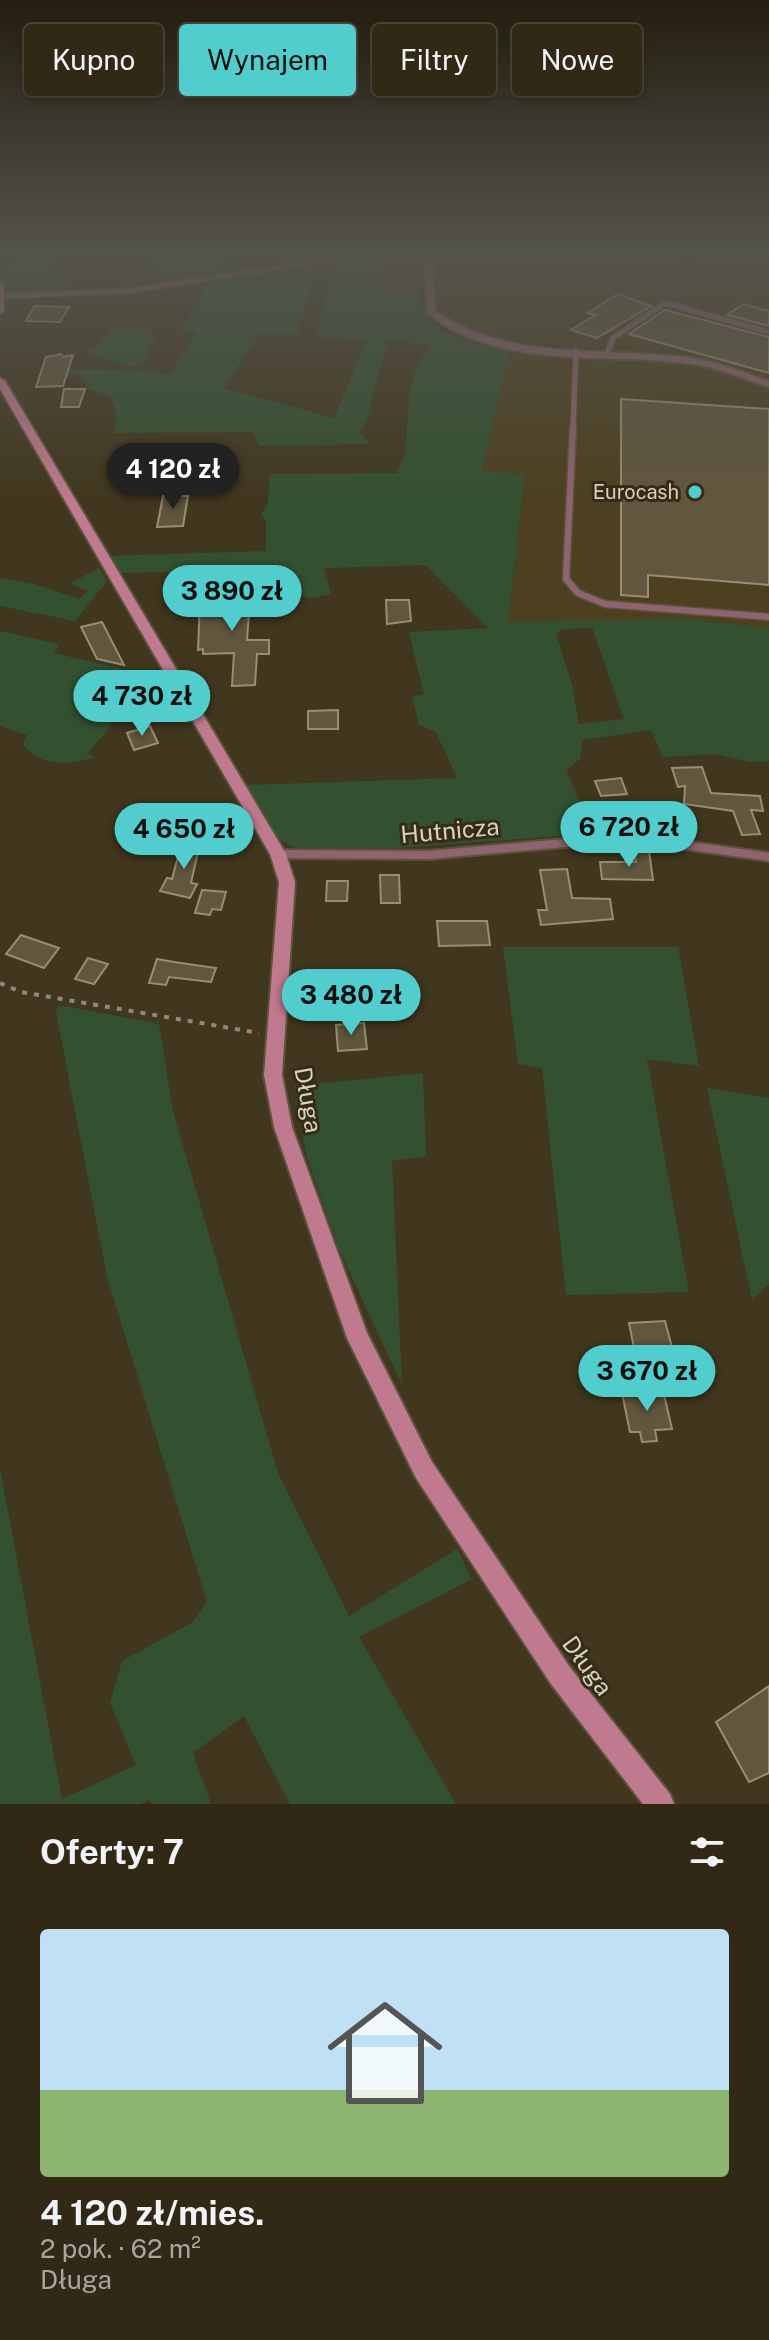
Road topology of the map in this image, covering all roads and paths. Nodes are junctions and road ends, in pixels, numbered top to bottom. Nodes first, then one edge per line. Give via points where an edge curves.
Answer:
1 (474, 337) edge
2 (614, 337) edge
3 (576, 351) junction
4 (607, 354) junction
5 (0, 381) edge
6 (769, 384) edge
7 (769, 617) edge
8 (278, 854) junction
9 (769, 857) edge
10 (0, 983) edge
11 (277, 1031) junction
12 (660, 1804) edge

1 - 3 street
2 - 4 lane
3 - 4 street
3 - 7 lane via 566,579 571,588 605,604
4 - 6 street via 692,361
5 - 8 street, Długa
8 - 9 lane, Hutnicza via 429,855 610,839
8 - 11 street, Długa via 287,882
10 - 11 path via 21,992 266,1034
11 - 12 street, Długa via 273,1075 283,1127 358,1338 424,1470 560,1675

